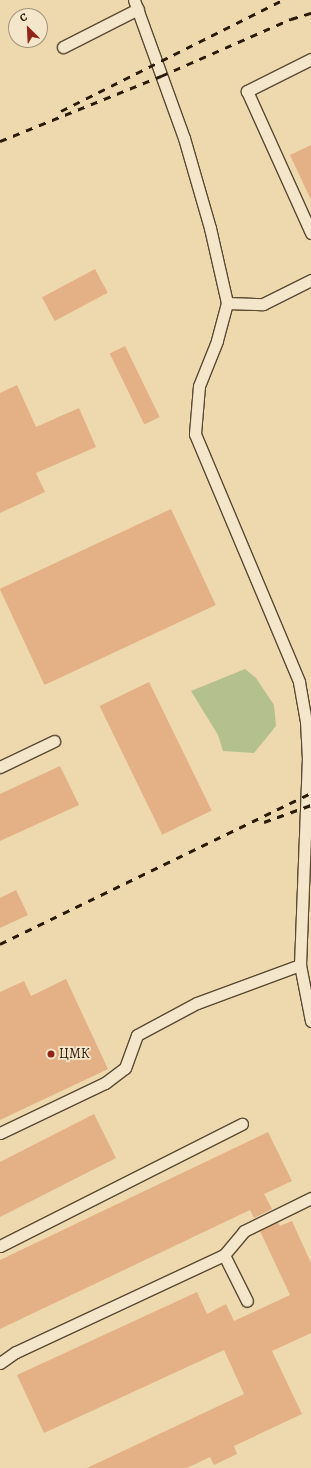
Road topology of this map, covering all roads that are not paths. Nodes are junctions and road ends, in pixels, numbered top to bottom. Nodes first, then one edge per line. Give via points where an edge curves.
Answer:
1 (136, 5) edge
2 (63, 47) dead end
3 (311, 59) edge
4 (311, 233) edge
5 (311, 280) edge
6 (227, 303) junction
7 (54, 741) dead end
8 (0, 768) edge
9 (300, 965) junction
10 (311, 1021) edge
11 (242, 1124) dead end
12 (0, 1133) edge
13 (311, 1198) edge
14 (0, 1246) edge
15 (224, 1255) junction
16 (247, 1301) dead end
17 (0, 1363) edge

1 - 2 lane
1 - 6 lane via 184,138 210,228
3 - 4 lane via 247,91
5 - 6 lane via 263,304
6 - 9 lane via 217,341 199,386 196,434 299,682 306,720 308,757
7 - 8 lane
9 - 10 lane
9 - 12 lane via 197,1003 138,1035 125,1068 105,1083
11 - 14 lane
13 - 15 lane via 244,1231
15 - 16 lane
15 - 17 lane via 16,1352

